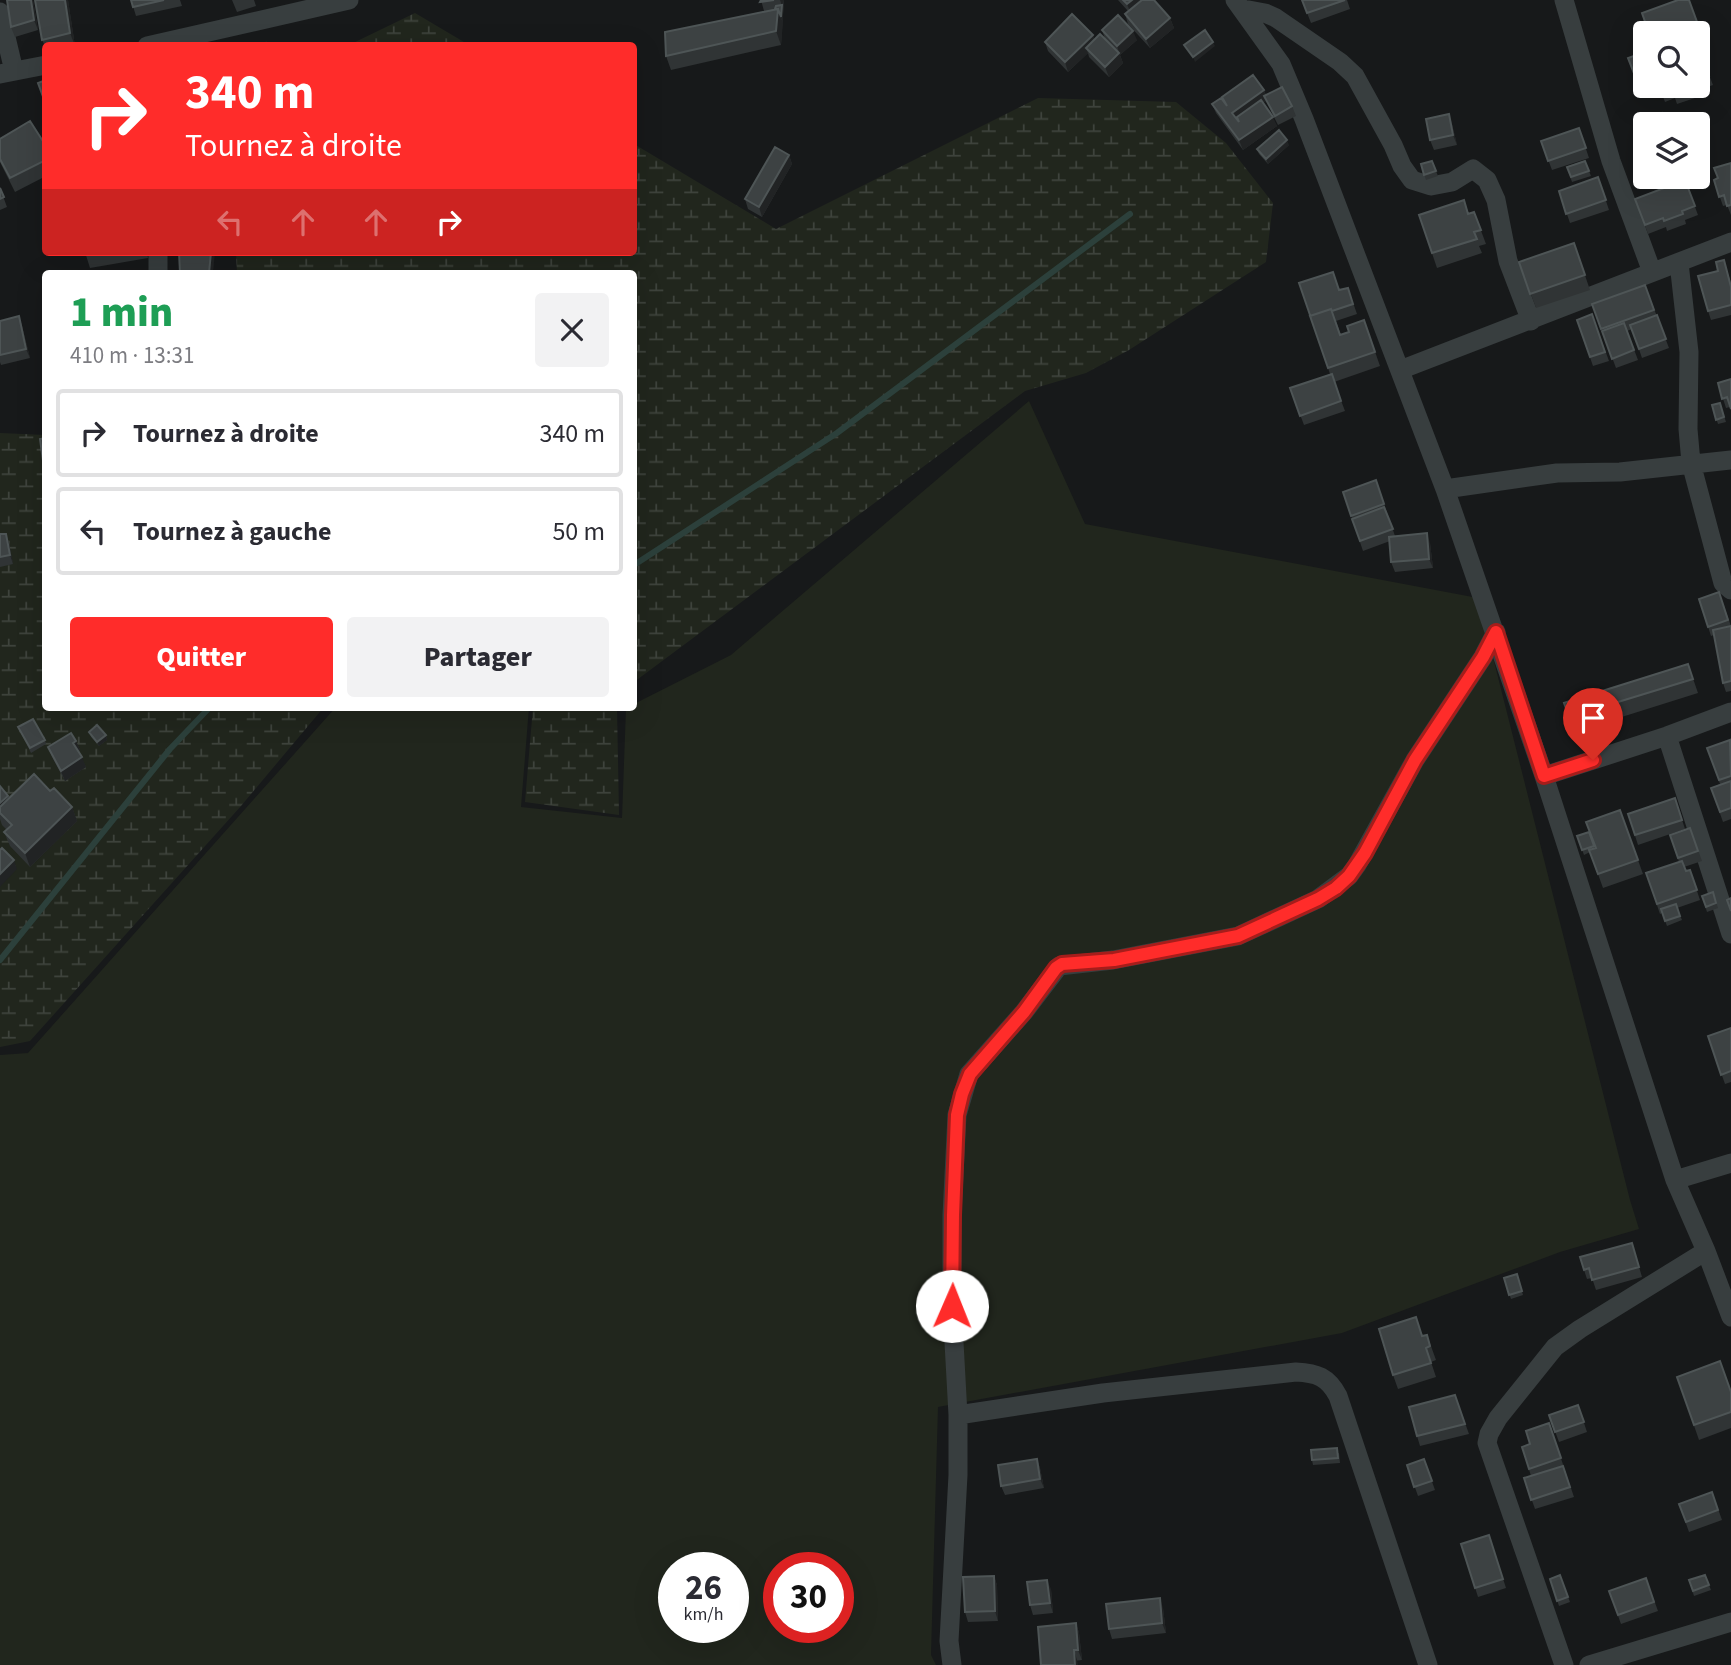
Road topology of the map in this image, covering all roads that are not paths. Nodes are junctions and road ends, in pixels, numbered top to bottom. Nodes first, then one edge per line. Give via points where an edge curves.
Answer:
1 (349, 0) edge
2 (1564, 0) edge
3 (315, 4) edge
4 (1239, 4) edge
5 (0, 12) edge
6 (178, 42) edge
7 (42, 66) edge
8 (7, 72) edge
9 (1731, 242) edge
10 (1679, 262) junction
11 (1652, 272) junction
12 (1531, 321) junction
13 (1400, 370) junction
14 (1731, 460) edge
15 (1691, 463) junction
16 (1445, 489) junction
17 (1731, 590) edge
18 (1496, 632) junction
19 (1731, 712) edge
20 (1667, 736) junction
21 (1544, 776) junction
22 (1731, 934) edge
23 (1731, 1163) edge
24 (1675, 1180) junction
25 (1706, 1251) junction
26 (1731, 1315) edge
27 (958, 1415) junction
28 (1731, 1622) edge
29 (953, 1665) edge
30 (1427, 1665) edge
31 (1564, 1665) edge
32 (1589, 1665) edge

1 - 3 street
2 - 11 street via 1611,161
3 - 6 street
4 - 12 street via 1276,18 1355,76 1412,180 1431,186 1452,182 1473,169 1487,180 1496,200 1508,261
4 - 13 street via 1281,64
5 - 8 street
7 - 8 street
9 - 10 street
10 - 11 street
10 - 15 street via 1689,352
11 - 12 street
12 - 13 street
13 - 16 street
14 - 15 street
15 - 16 street via 1620,472 1557,473
15 - 17 street via 1723,583
16 - 18 street
18 - 21 street
18 - 27 street via 1415,760 1362,857 1336,888 1238,936 1114,960 1059,965 970,1074 957,1115 953,1215
19 - 20 street
20 - 21 street
20 - 22 street
21 - 24 street
23 - 24 street
24 - 25 street
25 - 26 street
25 - 31 street via 1555,1347 1489,1434 1487,1443
27 - 29 street
27 - 30 street via 1103,1393 1296,1372 1326,1378 1338,1395
28 - 32 street

